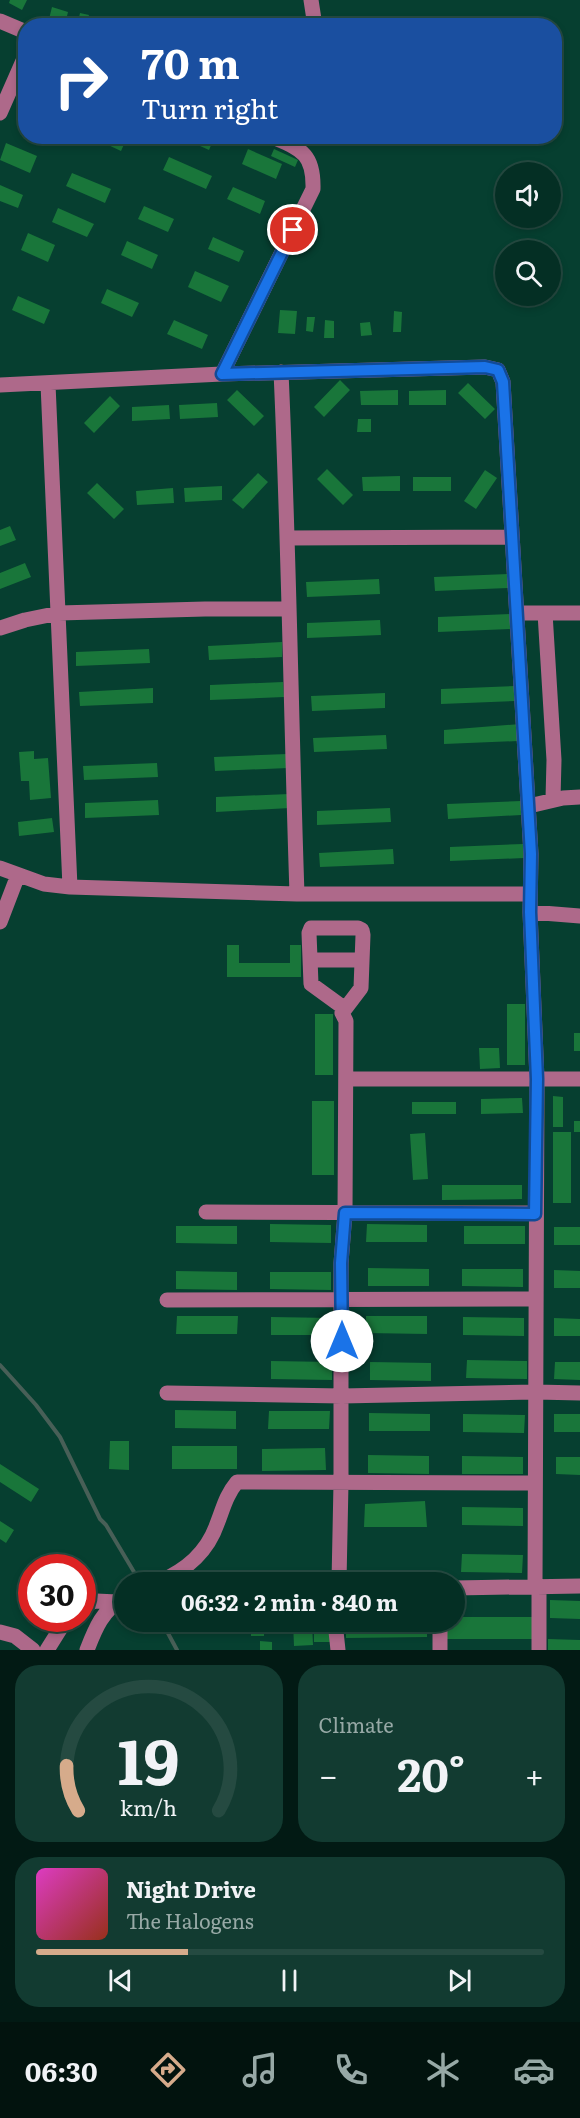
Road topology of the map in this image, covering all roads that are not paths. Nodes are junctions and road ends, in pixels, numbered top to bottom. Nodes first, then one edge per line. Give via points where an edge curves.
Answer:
1 (311, 0) edge
2 (314, 18) edge
3 (0, 21) edge
4 (18, 29) edge
5 (18, 72) edge
6 (0, 113) edge
7 (286, 144) edge
8 (281, 372) junction
9 (222, 374) junction
10 (48, 384) junction
11 (0, 385) edge
12 (512, 537) junction
13 (288, 538) junction
14 (288, 609) junction
15 (59, 613) junction
16 (517, 613) junction
17 (545, 613) junction
18 (580, 613) edge
19 (0, 628) edge
20 (580, 797) edge
21 (553, 799) junction
22 (529, 806) junction
23 (0, 868) edge
24 (18, 874) junction
25 (70, 887) junction
26 (297, 894) junction
27 (531, 894) junction
28 (530, 912) junction
29 (580, 916) edge
30 (0, 922) edge
31 (310, 960) junction
32 (363, 960) junction
33 (344, 1008) junction
34 (346, 1079) junction
35 (537, 1079) junction
36 (580, 1079) edge
37 (206, 1212) dead end
38 (345, 1213) junction
39 (535, 1214) junction
40 (536, 1299) junction
41 (167, 1300) dead end
42 (341, 1301) junction
43 (536, 1392) junction
44 (167, 1393) dead end
45 (580, 1393) edge
46 (342, 1396) junction
47 (341, 1483) junction
48 (535, 1483) junction
49 (180, 1572) edge
50 (339, 1572) edge
51 (537, 1586) junction
52 (580, 1586) edge
53 (465, 1588) edge
54 (114, 1600) edge
55 (96, 1601) edge
56 (114, 1605) edge
57 (0, 1632) edge
58 (58, 1632) edge
59 (336, 1632) edge
60 (440, 1632) edge
61 (33, 1650) edge
62 (47, 1650) edge
63 (87, 1650) edge
64 (339, 1650) edge
65 (440, 1650) edge
66 (539, 1650) edge

1 - 2 street
3 - 4 street
5 - 6 street
7 - 9 street via 304,153 314,171 313,189
8 - 9 street
8 - 12 street via 485,367 498,370 503,382
8 - 13 street
9 - 10 street
10 - 11 street
10 - 15 street
12 - 13 street
12 - 16 street
13 - 14 street
14 - 15 street
14 - 26 street
15 - 19 street
15 - 25 street
16 - 17 street
16 - 22 street
17 - 18 street
17 - 21 street
20 - 21 street
21 - 22 street
22 - 27 street
23 - 24 street
24 - 25 street via 44,884
24 - 30 street
25 - 26 street
26 - 27 street
27 - 28 street
28 - 29 street
28 - 35 street
31 - 32 street
31 - 32 street via 311,928 358,928 362,930
31 - 33 street via 311,984
32 - 33 street via 361,988
33 - 34 street
34 - 35 street
34 - 38 street
35 - 36 street
35 - 39 street
37 - 38 street
38 - 39 street
38 - 42 street
39 - 40 street
40 - 42 street
40 - 43 street
41 - 42 street
42 - 46 street
43 - 45 street
43 - 46 street
43 - 48 street
44 - 46 street
46 - 47 street
47 - 48 street
47 - 49 street via 237,1482 204,1550
47 - 50 street
48 - 51 street
51 - 52 street
51 - 53 street
51 - 66 street
54 - 55 street
56 - 63 street via 103,1614
57 - 61 street via 15,1636
58 - 62 street
59 - 64 street
60 - 65 street

